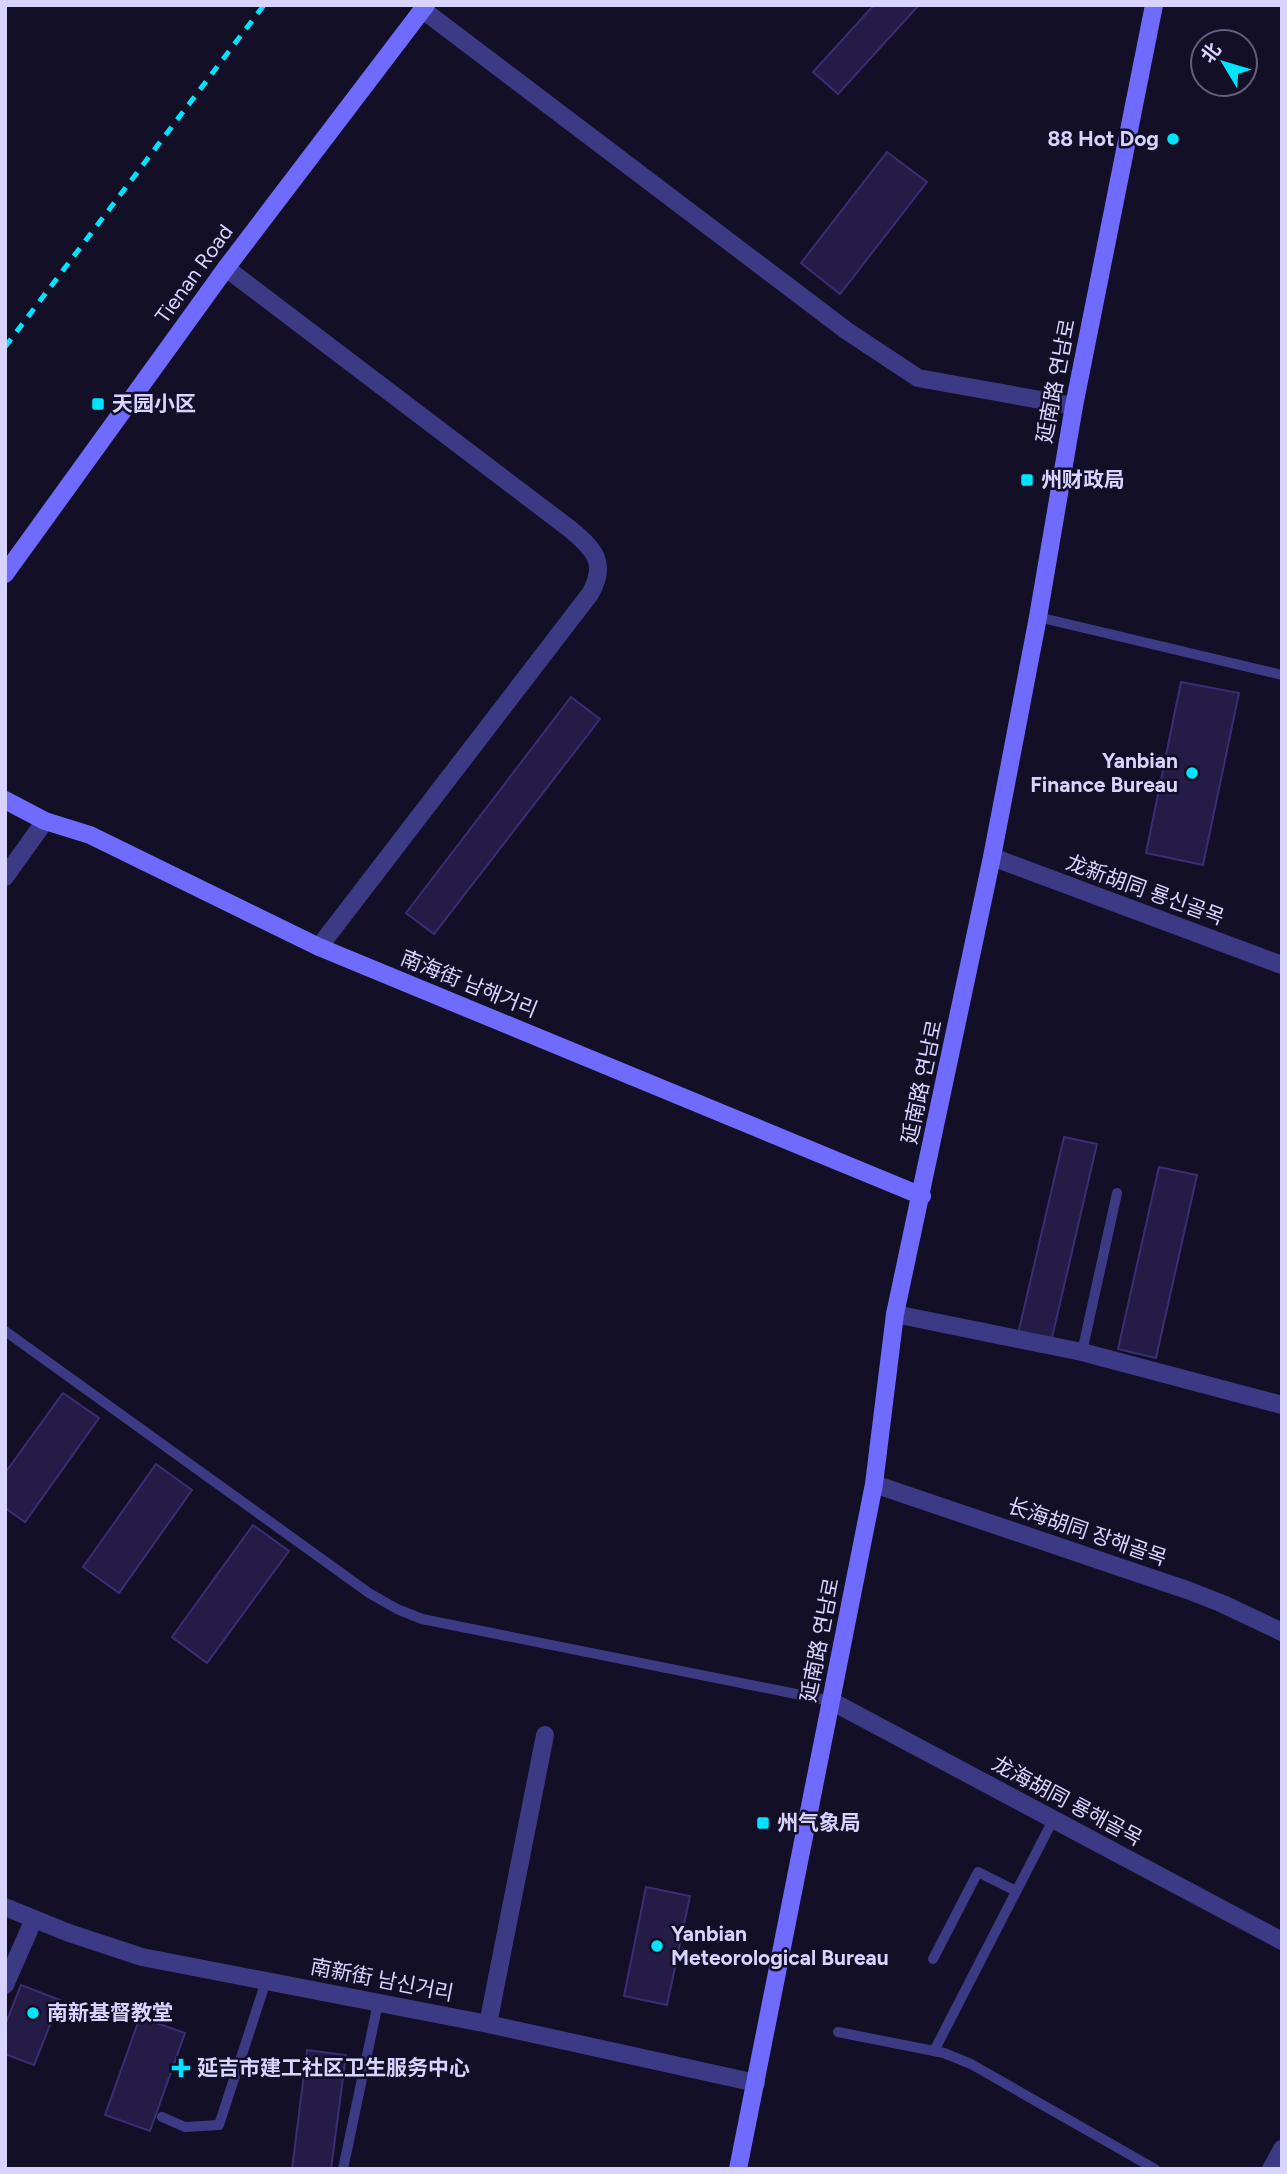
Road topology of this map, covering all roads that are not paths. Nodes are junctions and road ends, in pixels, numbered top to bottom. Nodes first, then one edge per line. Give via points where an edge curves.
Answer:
1 (1154, 5) edge
2 (424, 8) edge
3 (226, 268) junction
4 (1074, 406) junction
5 (5, 574) edge
6 (1038, 618) junction
7 (1282, 675) edge
8 (5, 800) edge
9 (45, 821) junction
10 (992, 857) junction
11 (5, 877) edge
12 (319, 947) junction
13 (1282, 965) edge
14 (1117, 1193) dead end
15 (922, 1196) junction
16 (895, 1314) junction
17 (5, 1332) edge
18 (1082, 1352) junction
19 (1282, 1405) edge
20 (874, 1484) junction
21 (1282, 1632) edge
22 (831, 1701) junction
23 (545, 1735) dead end
24 (1053, 1820) junction
25 (1016, 1891) junction
26 (5, 1907) edge
27 (34, 1919) junction
28 (1282, 1941) edge
29 (933, 1959) dead end
30 (266, 1981) junction
31 (5, 1985) edge
32 (377, 2003) junction
33 (488, 2024) junction
34 (838, 2032) dead end
35 (934, 2051) junction
36 (756, 2083) junction
37 (162, 2117) dead end
38 (1282, 2149) edge
39 (343, 2169) edge
40 (738, 2169) edge
41 (1154, 2169) edge
42 (1271, 2169) edge

1 - 4 main road, 延南路 연남로
2 - 3 main road, Tienan Road
2 - 4 street via 847,331 918,378
3 - 5 main road, Tienan Road
3 - 12 street via 570,529 596,554 599,569 590,594
4 - 6 main road, 延南路 연남로
6 - 7 lane
6 - 10 main road, 延南路 연남로
8 - 9 main road, 南海街 남해거리
9 - 11 street
9 - 12 main road, 南海街 남해거리 via 90,835
10 - 13 street, 龙新胡同 룡신골목
10 - 15 main road, 延南路 연남로
12 - 15 main road, 南海街 남해거리
14 - 18 lane
15 - 16 main road, 延南路 연남로
16 - 18 street
16 - 20 main road, 延南路 연남로
17 - 22 lane via 397,1609 422,1619
18 - 19 street
20 - 21 street, 长海胡同 장해골목 via 1189,1591
20 - 22 main road, 延南路 연남로
22 - 24 street, 龙海胡同 룡해골목
22 - 36 main road, 延南路 연남로
23 - 33 street
24 - 25 lane
24 - 28 street, 龙海胡同 룡해골목
25 - 29 lane via 978,1871
25 - 35 lane
26 - 27 street, 南新街 남신거리
27 - 30 street, 南新街 남신거리 via 142,1957
27 - 31 street
30 - 32 street, 南新街 남신거리
30 - 37 lane via 219,2125 185,2127
32 - 33 street, 南新街 남신거리
32 - 39 lane
33 - 36 street, 南新街 남신거리
34 - 35 lane
35 - 41 lane via 971,2064
36 - 40 main road, 延南路 연남로
38 - 42 street

